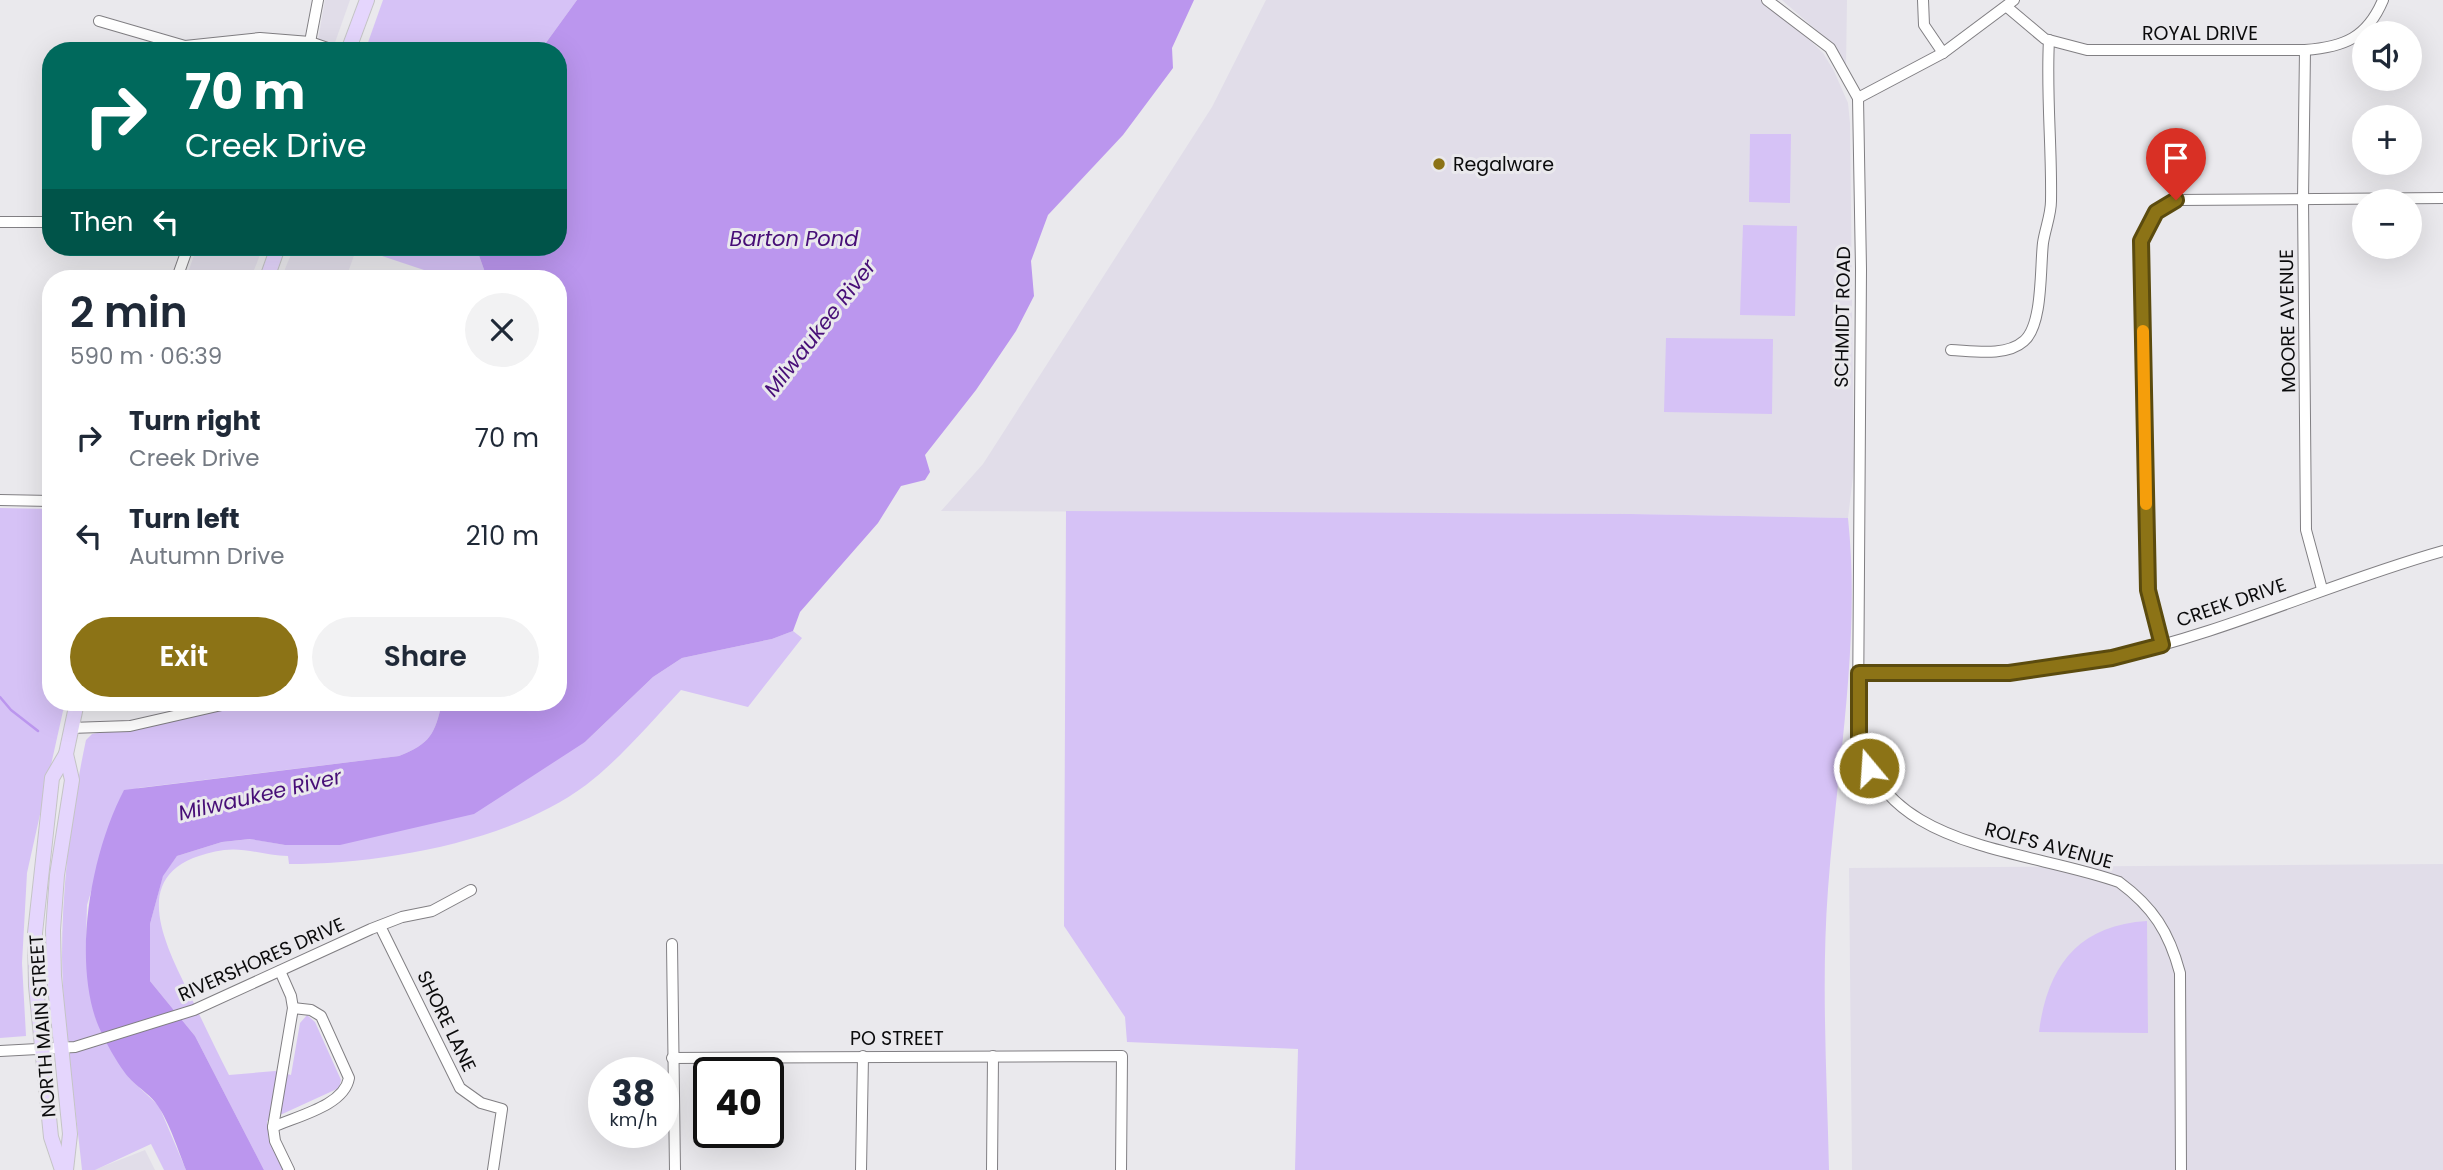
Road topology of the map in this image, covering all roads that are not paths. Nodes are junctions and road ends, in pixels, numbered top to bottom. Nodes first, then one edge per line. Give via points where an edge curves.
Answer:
1 (318, 0) edge
2 (367, 0) edge
3 (1767, 0) edge
4 (1923, 0) edge
5 (2383, 0) edge
6 (2011, 3) edge
7 (99, 21) dead end
8 (2049, 40) junction
9 (171, 42) edge
10 (222, 42) edge
11 (310, 42) joint
12 (351, 42) edge
13 (2305, 50) junction
14 (1943, 53) junction
15 (1858, 98) junction
16 (2443, 198) edge
17 (2303, 199) junction
18 (0, 222) edge
19 (42, 222) edge
20 (1951, 350) dead end
21 (0, 500) edge
22 (42, 500) edge
23 (2443, 551) edge
24 (2322, 589) junction
25 (2162, 645) junction
26 (1859, 673) junction
27 (75, 711) edge
28 (196, 711) edge
29 (70, 728) junction
30 (66, 754) junction
31 (471, 890) dead end
32 (380, 926) junction
33 (673, 944) dead end
34 (280, 971) junction
35 (293, 1009) junction
36 (61, 1048) junction
37 (43, 1049) junction
38 (0, 1051) edge
39 (863, 1056) junction
40 (993, 1056) junction
41 (672, 1057) edge
42 (679, 1058) edge
43 (273, 1127) junction
44 (674, 1148) edge
45 (64, 1170) edge
46 (289, 1170) edge
47 (493, 1170) edge
48 (675, 1170) edge
49 (861, 1170) edge
50 (992, 1170) edge
51 (1121, 1170) edge
52 (2181, 1170) edge

1 - 11 street
2 - 12 main road
3 - 15 street, SCHMIDT ROAD via 1829,48
4 - 14 street via 1924,25
5 - 13 street, ROYAL DRIVE via 2359,36 2335,47
6 - 8 street, ROYAL DRIVE
6 - 14 street
7 - 9 street
8 - 13 street, ROYAL DRIVE via 2087,50
8 - 20 street via 2051,204 2034,326 2017,347
10 - 11 street via 260,38
13 - 17 street, MOORE AVENUE
14 - 15 street
15 - 26 street, SCHMIDT ROAD
16 - 17 street
17 - 24 street, MOORE AVENUE via 2306,530
17 - 25 street via 2176,200 2156,212 2141,241 2148,590
18 - 19 street
21 - 22 street
23 - 24 street, CREEK DRIVE
24 - 25 street, CREEK DRIVE
25 - 26 street, CREEK DRIVE via 2112,658 2009,673
26 - 52 street, ROLFS AVENUE via 1859,737 1869,768 1886,794 1913,818 1953,836 2119,882 2159,919 2172,942 2180,973
27 - 29 main road, NORTH MAIN STREET
28 - 29 street via 130,726
29 - 30 main road, NORTH MAIN STREET
30 - 36 main road, NORTH MAIN STREET via 72,780 53,930
30 - 37 main road, NORTH MAIN STREET via 52,778 37,899 36,986
31 - 32 street, RIVERSHORES DRIVE via 432,911
32 - 34 street, RIVERSHORES DRIVE
32 - 47 street, SHORE LANE via 460,1088 481,1103 502,1109
33 - 41 street
34 - 35 street
34 - 36 street, RIVERSHORES DRIVE via 194,1010
35 - 43 street
35 - 43 street via 321,1016 349,1078 338,1098
36 - 37 street, RIVERSHORES DRIVE
36 - 45 main road, NORTH MAIN STREET via 70,1134
37 - 38 street, RIVERSHORES DRIVE
37 - 45 main road, NORTH MAIN STREET via 51,1137
39 - 40 street, PO STREET
39 - 42 street, PO STREET
39 - 49 street
40 - 50 street
40 - 51 street, PO STREET via 1122,1056
43 - 46 street
44 - 48 street

